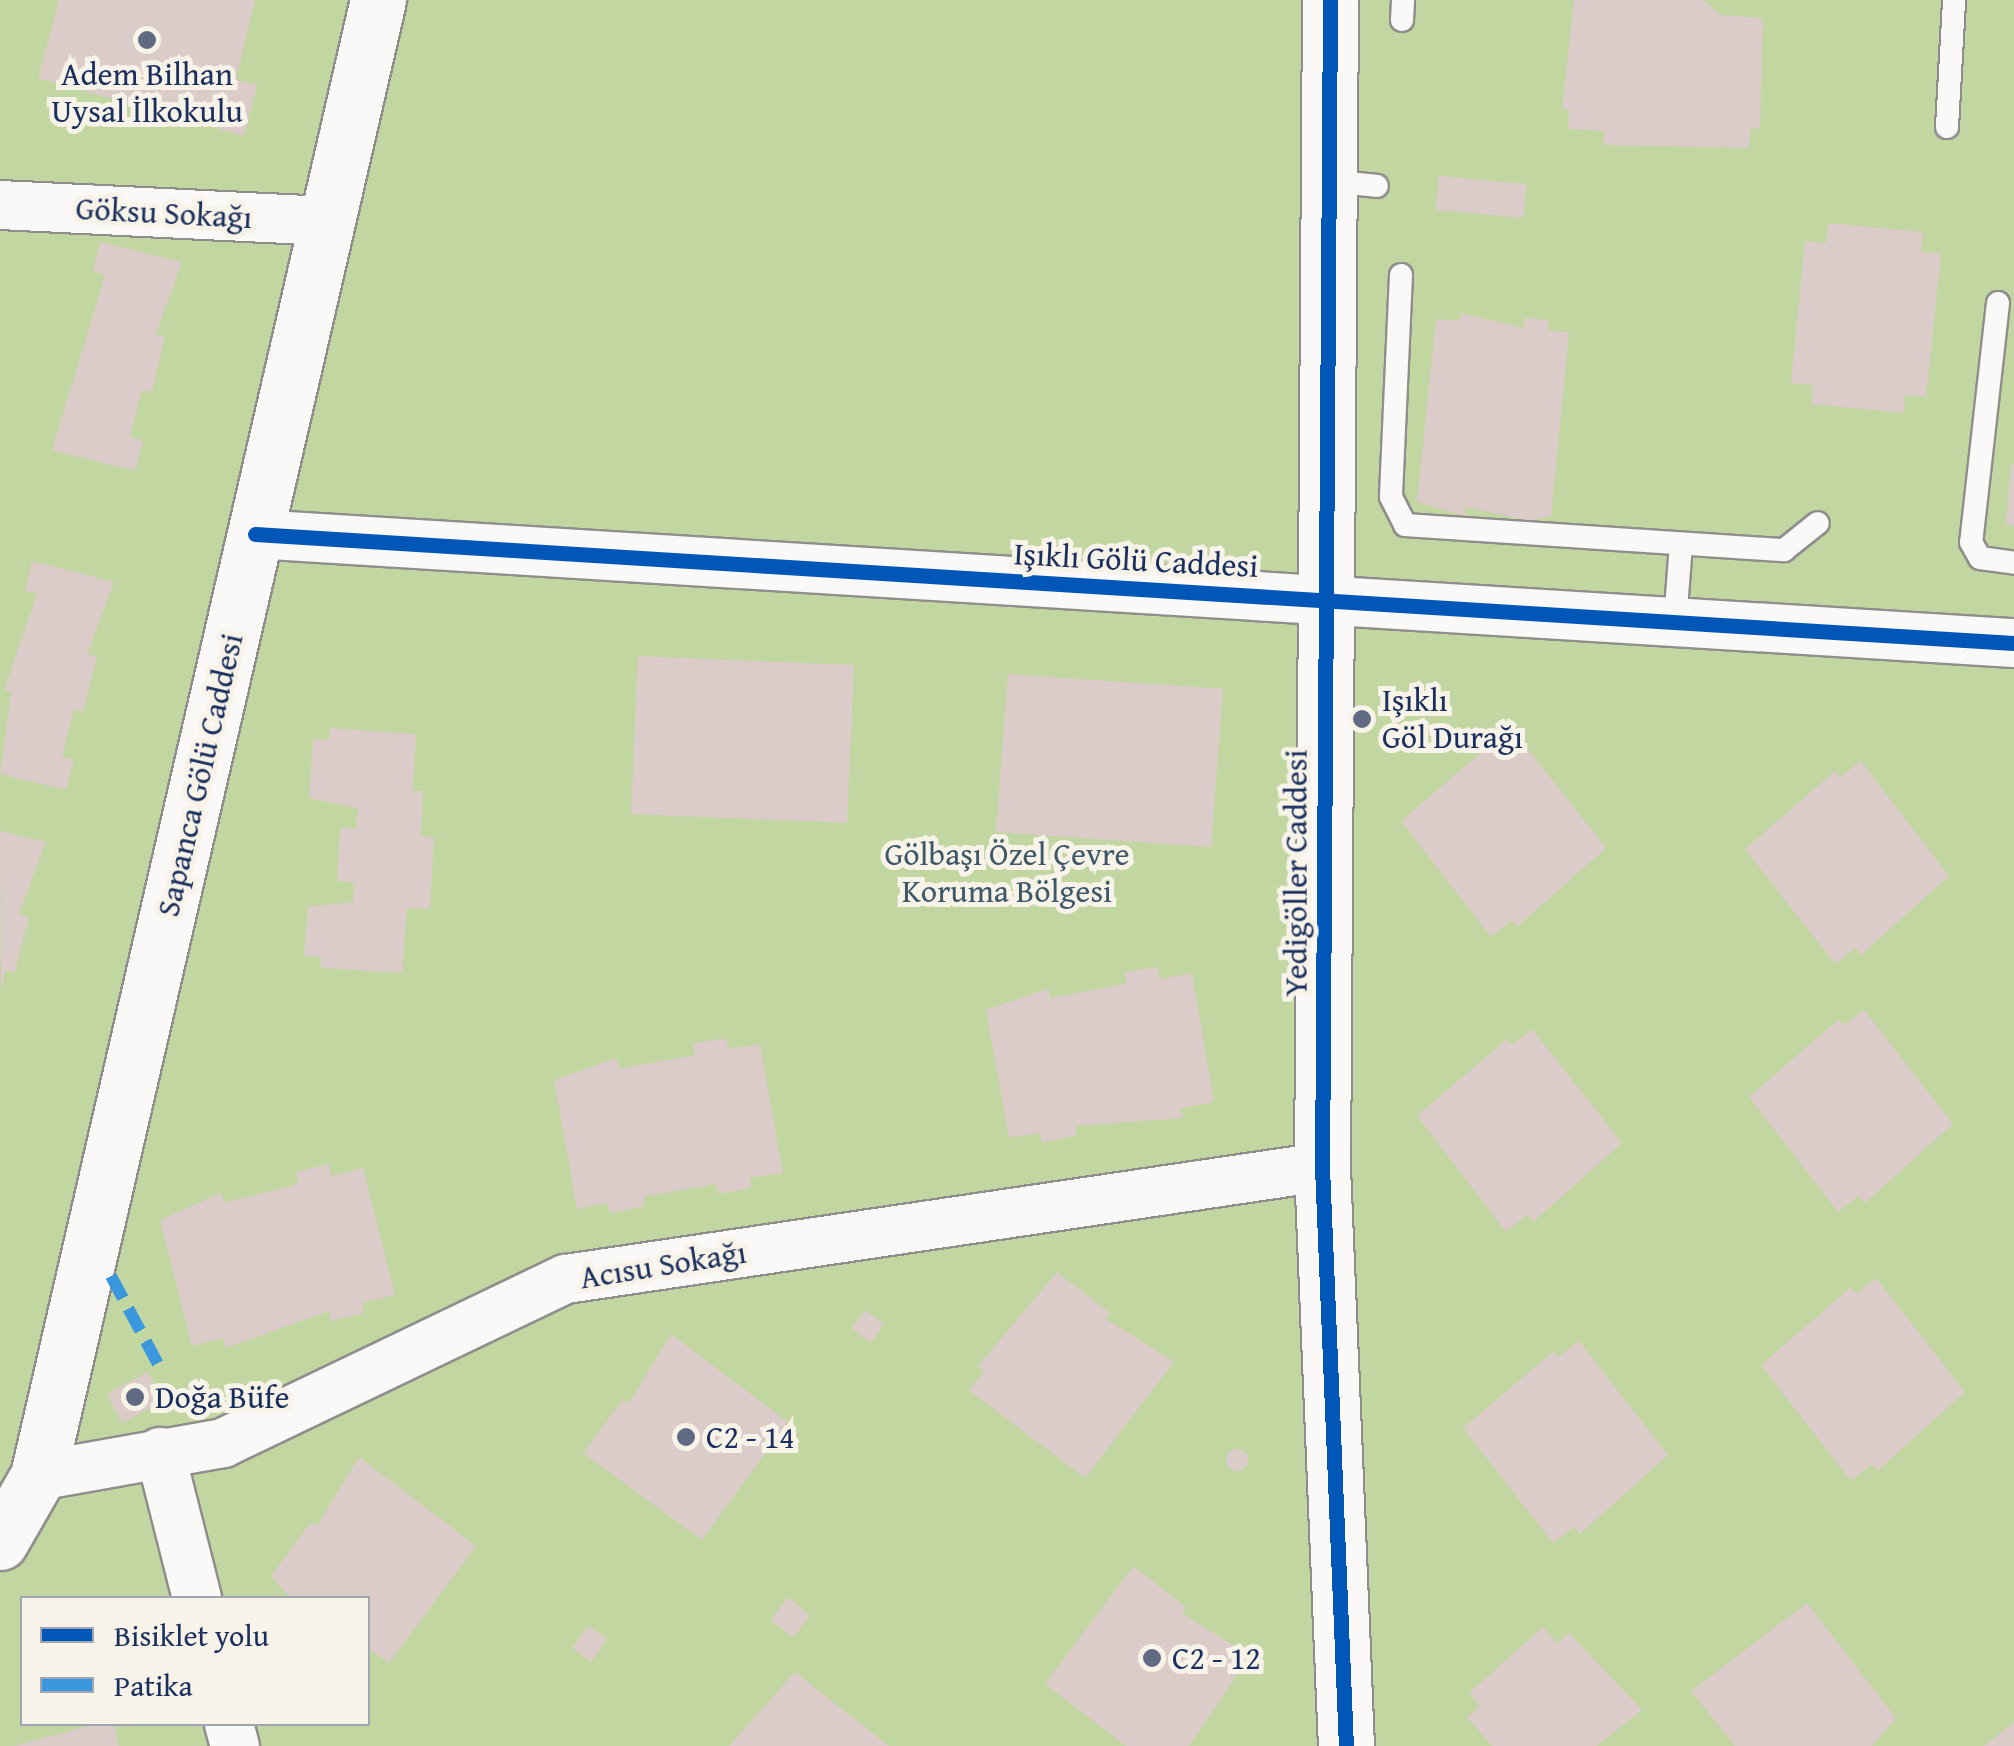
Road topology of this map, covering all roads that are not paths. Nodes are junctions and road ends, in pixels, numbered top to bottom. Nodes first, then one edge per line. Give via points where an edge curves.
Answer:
1 (378, 0) edge
2 (1330, 0) edge
3 (1954, 0) edge
4 (1947, 126) dead end
5 (0, 205) edge
6 (328, 220) junction
7 (1401, 275) dead end
8 (1998, 303) dead end
9 (1818, 523) dead end
10 (256, 534) junction
11 (1681, 544) junction
12 (2014, 562) edge
13 (1326, 600) junction
14 (1674, 622) junction
15 (2014, 643) edge
16 (1322, 1167) junction
17 (160, 1452) junction
18 (38, 1476) junction
19 (0, 1542) edge
20 (196, 1596) edge
21 (1346, 1746) edge

1 - 6 street, Sapanca Gölü Caddesi
2 - 13 street, Yedigöller Caddesi via 1353,184
3 - 4 lane
5 - 6 street, Göksu Sokağı
6 - 10 street, Sapanca Gölü Caddesi
7 - 11 lane via 1393,513 1422,528
8 - 12 lane via 1970,542 1980,558
9 - 11 lane via 1784,550
10 - 13 street, Işıklı Gölü Caddesi
10 - 18 street, Sapanca Gölü Caddesi
11 - 14 lane
13 - 14 street, Işıklı Gölü Caddesi
13 - 16 street, Yedigöller Caddesi
14 - 15 street, Işıklı Gölü Caddesi
16 - 17 street, Acısu Sokağı via 566,1279 223,1442
16 - 21 street, Yedigöller Caddesi
17 - 18 street, Acısu Sokağı
17 - 20 street
18 - 19 street, Sapanca Gölü Caddesi

